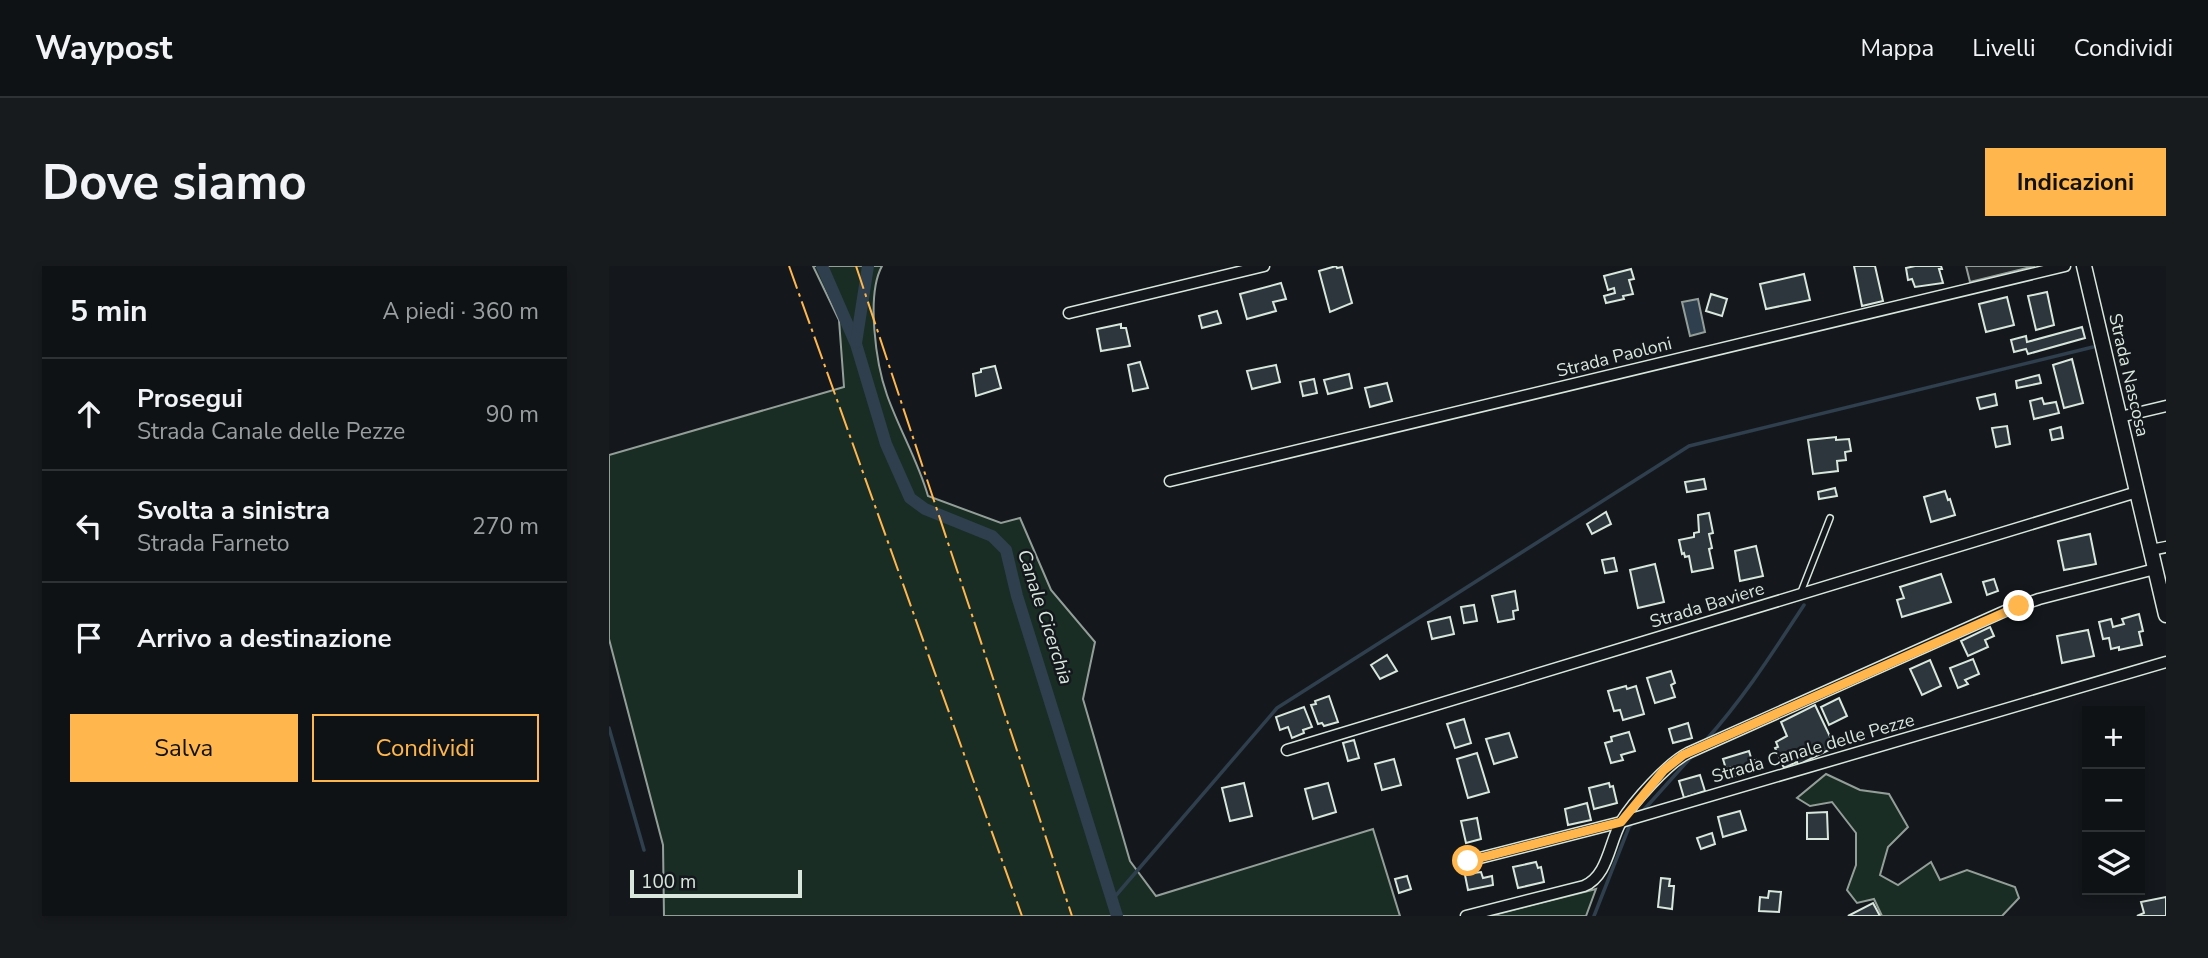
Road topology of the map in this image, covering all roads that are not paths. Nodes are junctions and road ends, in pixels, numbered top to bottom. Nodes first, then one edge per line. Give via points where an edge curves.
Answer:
1 (1263, 266) edge
2 (2065, 266) edge
3 (2084, 266) edge
4 (1069, 313) dead end
5 (2166, 406) edge
6 (2120, 418) junction
7 (1170, 481) dead end
8 (2137, 492) junction
9 (1830, 518) dead end
10 (2166, 547) edge
11 (2151, 550) junction
12 (2155, 569) junction
13 (1800, 595) junction
14 (2166, 615) edge
15 (2166, 662) edge
16 (1287, 750) dead end
17 (1621, 822) junction
18 (1468, 861) dead end
19 (1466, 916) edge

1 - 4 street
2 - 7 street, Strada Paoloni
3 - 6 street, Strada Nascosa
5 - 6 street
6 - 8 street, Strada Nascosa
8 - 11 street, Strada Nascosa
8 - 13 street, Strada Baviere
9 - 13 lane
10 - 11 street
11 - 12 street, Strada Nascosa
12 - 14 street, Strada Nascosa
12 - 17 street via 2012,608 1693,750 1667,767
13 - 16 street, Strada Baviere
15 - 17 street, Strada Canale delle Pezze
17 - 18 street, Strada Canale delle Pezze
17 - 19 street via 1593,881

